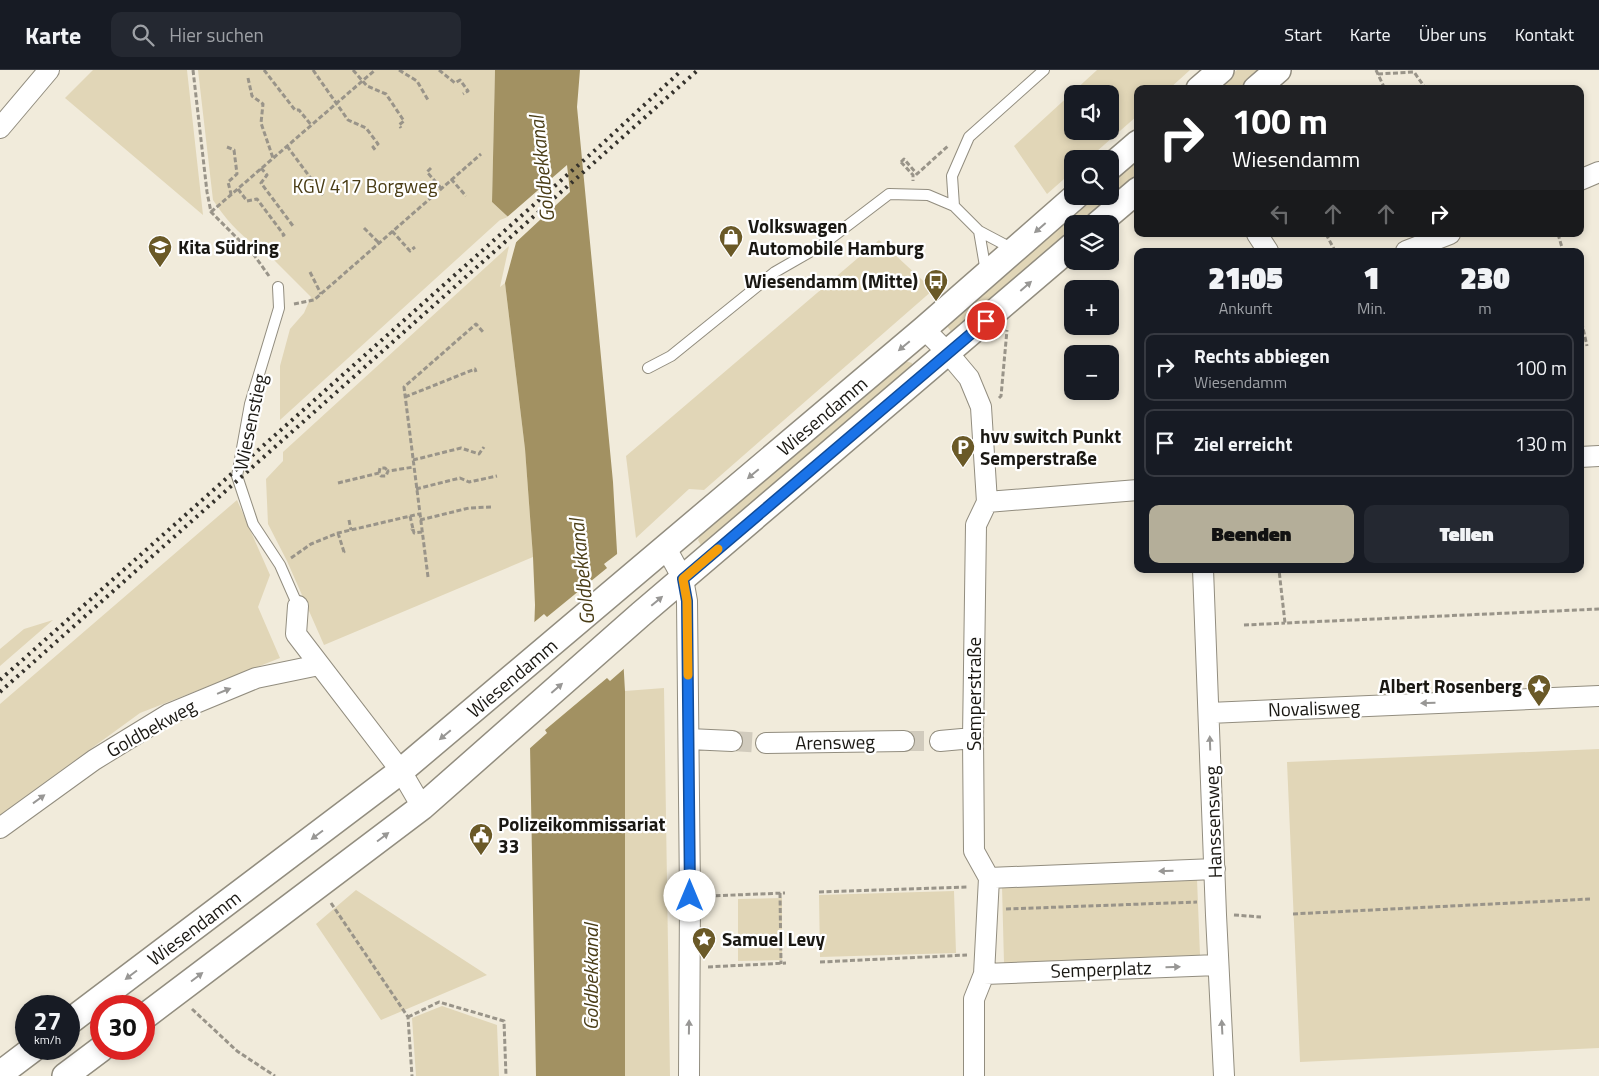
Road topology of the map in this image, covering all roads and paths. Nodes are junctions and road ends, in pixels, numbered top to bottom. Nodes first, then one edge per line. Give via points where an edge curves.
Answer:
1 (48, 70) edge
2 (193, 70) edge
3 (264, 70) edge
4 (312, 70) edge
5 (353, 70) edge
6 (376, 70) edge
7 (399, 70) edge
8 (439, 70) edge
9 (1044, 70) edge
10 (1221, 70) edge
11 (1278, 70) edge
12 (1377, 72) edge
13 (248, 78) dead end
14 (364, 81) junction
15 (1204, 85) edge
16 (1261, 85) edge
17 (1383, 85) edge
18 (1423, 85) edge
19 (463, 94) dead end
20 (428, 100) dead end
21 (337, 104) junction
22 (312, 126) junction
23 (0, 128) edge
24 (401, 128) dead end
25 (287, 146) junction
26 (1134, 146) edge
27 (227, 147) dead end
28 (376, 151) dead end
29 (481, 154) dead end
30 (273, 158) junction
31 (1119, 159) edge
32 (901, 162) dead end
33 (261, 168) junction
34 (431, 168) dead end
35 (1599, 172) edge
36 (913, 175) dead end
37 (1584, 178) edge
38 (451, 179) junction
39 (441, 188) junction
40 (238, 189) junction
41 (1134, 193) edge
42 (231, 194) junction
43 (323, 195) dead end
44 (466, 196) dead end
45 (1066, 205) edge
46 (954, 206) junction
47 (211, 212) junction
48 (1109, 215) edge
49 (295, 225) dead end
50 (364, 228) dead end
51 (392, 231) junction
52 (978, 231) junction
53 (282, 236) dead end
54 (1259, 237) edge
55 (1442, 237) edge
56 (379, 243) junction
57 (415, 247) dead end
58 (1266, 248) edge
59 (1414, 248) edge
60 (1014, 250) junction
61 (1064, 253) edge
62 (310, 272) dead end
63 (986, 274) junction
64 (278, 288) joint
65 (321, 294) junction
66 (1010, 300) junction
67 (278, 308) junction
68 (924, 329) junction
69 (484, 333) dead end
70 (1584, 333) edge
71 (1587, 346) dead end
72 (948, 354) junction
73 (648, 368) dead end
74 (476, 372) dead end
75 (405, 397) junction
76 (982, 420) junction
77 (484, 447) dead end
78 (1599, 456) edge
79 (1584, 458) edge
80 (413, 460) junction
81 (414, 467) junction
82 (497, 476) dead end
83 (338, 482) dead end
84 (416, 489) junction
85 (1134, 490) edge
86 (987, 502) junction
87 (491, 507) dead end
88 (420, 514) junction
89 (410, 516) junction
90 (349, 520) dead end
91 (420, 520) junction
92 (352, 530) junction
93 (422, 532) junction
94 (338, 533) junction
95 (666, 548) junction
96 (342, 553) dead end
97 (280, 565) junction
98 (1203, 573) edge
99 (1279, 573) edge
100 (428, 577) dead end
101 (683, 579) junction
102 (298, 606) joint
103 (1599, 609) edge
104 (1285, 623) junction
105 (1244, 625) dead end
106 (319, 666) junction
107 (1599, 696) edge
108 (1209, 713) junction
109 (973, 738) junction
110 (689, 739) junction
111 (732, 741) tunnel mouth
112 (904, 741) tunnel mouth
113 (940, 741) tunnel mouth
114 (766, 743) tunnel mouth
115 (401, 771) junction
116 (422, 807) junction
117 (0, 828) edge
118 (1215, 869) junction
119 (989, 882) junction
120 (319, 886) junction
121 (819, 892) dead end
122 (780, 893) junction
123 (785, 893) dead end
124 (690, 896) junction
125 (1590, 899) dead end
126 (1216, 908) junction
127 (988, 910) junction
128 (1293, 914) dead end
129 (1261, 916) dead end
130 (820, 962) dead end
131 (781, 964) junction
132 (786, 964) dead end
133 (985, 964) junction
134 (1218, 965) junction
135 (690, 968) junction
136 (175, 993) junction
137 (120, 995) edge
138 (155, 1008) edge
139 (408, 1016) junction
140 (90, 1057) edge
141 (18, 1060) edge
142 (0, 1074) edge
143 (65, 1076) edge
144 (275, 1076) edge
145 (412, 1076) edge
146 (506, 1076) edge
147 (689, 1076) edge
148 (974, 1076) edge
149 (1224, 1076) edge

1 - 23 street
2 - 47 path
3 - 22 path
4 - 21 path
5 - 14 path
6 - 14 path
7 - 20 path via 417,81
8 - 19 path via 455,84 460,80 468,91
9 - 46 lane via 969,137 952,176
10 - 15 street
11 - 16 street
12 - 17 path
12 - 18 path via 1414,72
13 - 30 path via 252,96 263,104 261,123
14 - 21 path
14 - 24 path via 367,86 386,94 404,121 398,125
21 - 22 path
21 - 28 path via 348,120 366,128 378,144 373,147
22 - 25 path
25 - 30 path
25 - 43 path
26 - 31 street
27 - 42 path via 234,150 237,174 228,182
29 - 38 path
30 - 33 path
32 - 36 path
33 - 40 path
33 - 49 path via 267,175 261,183
34 - 39 path via 427,172
35 - 37 street
38 - 39 path
38 - 44 path
39 - 51 path
40 - 42 path
40 - 53 path via 247,201 257,199
41 - 48 street
42 - 47 path
45 -> 60 street, Wiesendamm
46 - 52 lane
46 - 73 lane via 928,195 890,194 822,245 776,272 671,356
47 - 64 path via 254,255
50 - 56 path
51 - 56 path
51 - 57 path via 410,251
52 - 60 lane
52 - 63 lane
54 - 58 street
55 - 59 street
56 - 65 path
60 - 63 street, Wiesendamm
66 -> 61 street, Wiesendamm
62 - 65 path
63 - 68 street, Wiesendamm
64 - 67 lane, Wiesenstieg
65 - 67 path via 314,300
66 - 72 street, Wiesendamm
66 - 76 path via 1001,396
67 - 97 lane, Wiesenstieg via 250,404 237,476 253,524
68 - 72 street, Semperstraße
68 -> 95 street, Wiesendamm
69 - 75 path via 476,324 404,387
70 - 71 path
72 - 76 street, Semperstraße via 969,378 981,407
72 - 101 street, Wiesendamm
74 - 75 path via 475,369
75 - 80 path
76 - 86 street, Semperstraße
77 - 80 path via 479,454 461,448
78 - 79 street
80 - 81 path
81 - 83 path via 388,471 380,468 379,473
81 - 84 path
82 - 84 path via 469,482 460,478
84 - 88 path
85 - 86 street
86 - 109 street, Semperstraße via 976,525
87 - 91 path via 469,508
88 - 89 path
88 - 91 path
89 - 92 path
89 - 93 path via 414,533
90 - 92 path
91 - 93 path
92 - 94 path
93 - 100 path
94 - 96 path
94 - 97 path via 311,544
95 - 101 street
95 -> 115 street, Wiesendamm
97 - 102 lane, Wiesenstieg
98 - 108 street, Hanssensweg
99 - 104 path
101 - 110 street via 687,601
116 -> 101 street, Wiesendamm
102 - 106 street, Wiesenstieg via 296,634
103 - 104 path
104 - 105 path
106 - 115 street, Wiesenstieg
117 -> 106 street, Goldbekweg via 94,760 169,714 256,678
107 -> 108 street, Novalisweg
118 -> 108 street, Hanssensweg
109 - 113 street
109 - 119 street, Semperstraße via 974,851
110 - 111 street
110 - 124 street
112 - 114 street, Arensweg
115 - 116 street, Wiesenstieg
115 -> 137 street, Wiesendamm
120 -> 116 street, Wiesendamm
118 -> 119 street
118 - 126 street, Hanssensweg
119 - 121 path
119 - 127 street, Semperstraße
136 -> 120 street, Wiesendamm
120 - 139 path
122 - 123 path
122 - 124 path
122 - 131 path
124 - 135 street
125 - 128 path
126 - 127 path
126 - 129 path
126 - 134 street, Hanssensweg
127 - 133 street, Semperstraße
130 - 133 path
131 - 132 path
131 - 135 path
133 -> 134 street, Semperplatz
133 - 148 street, Semperstraße via 974,999
149 -> 134 street, Hanssensweg
147 -> 135 street
136 - 138 street, Wiesendamm
136 - 144 path via 237,1051
139 - 145 path
139 - 146 path via 439,1002 504,1021
140 - 143 street
141 - 142 street

